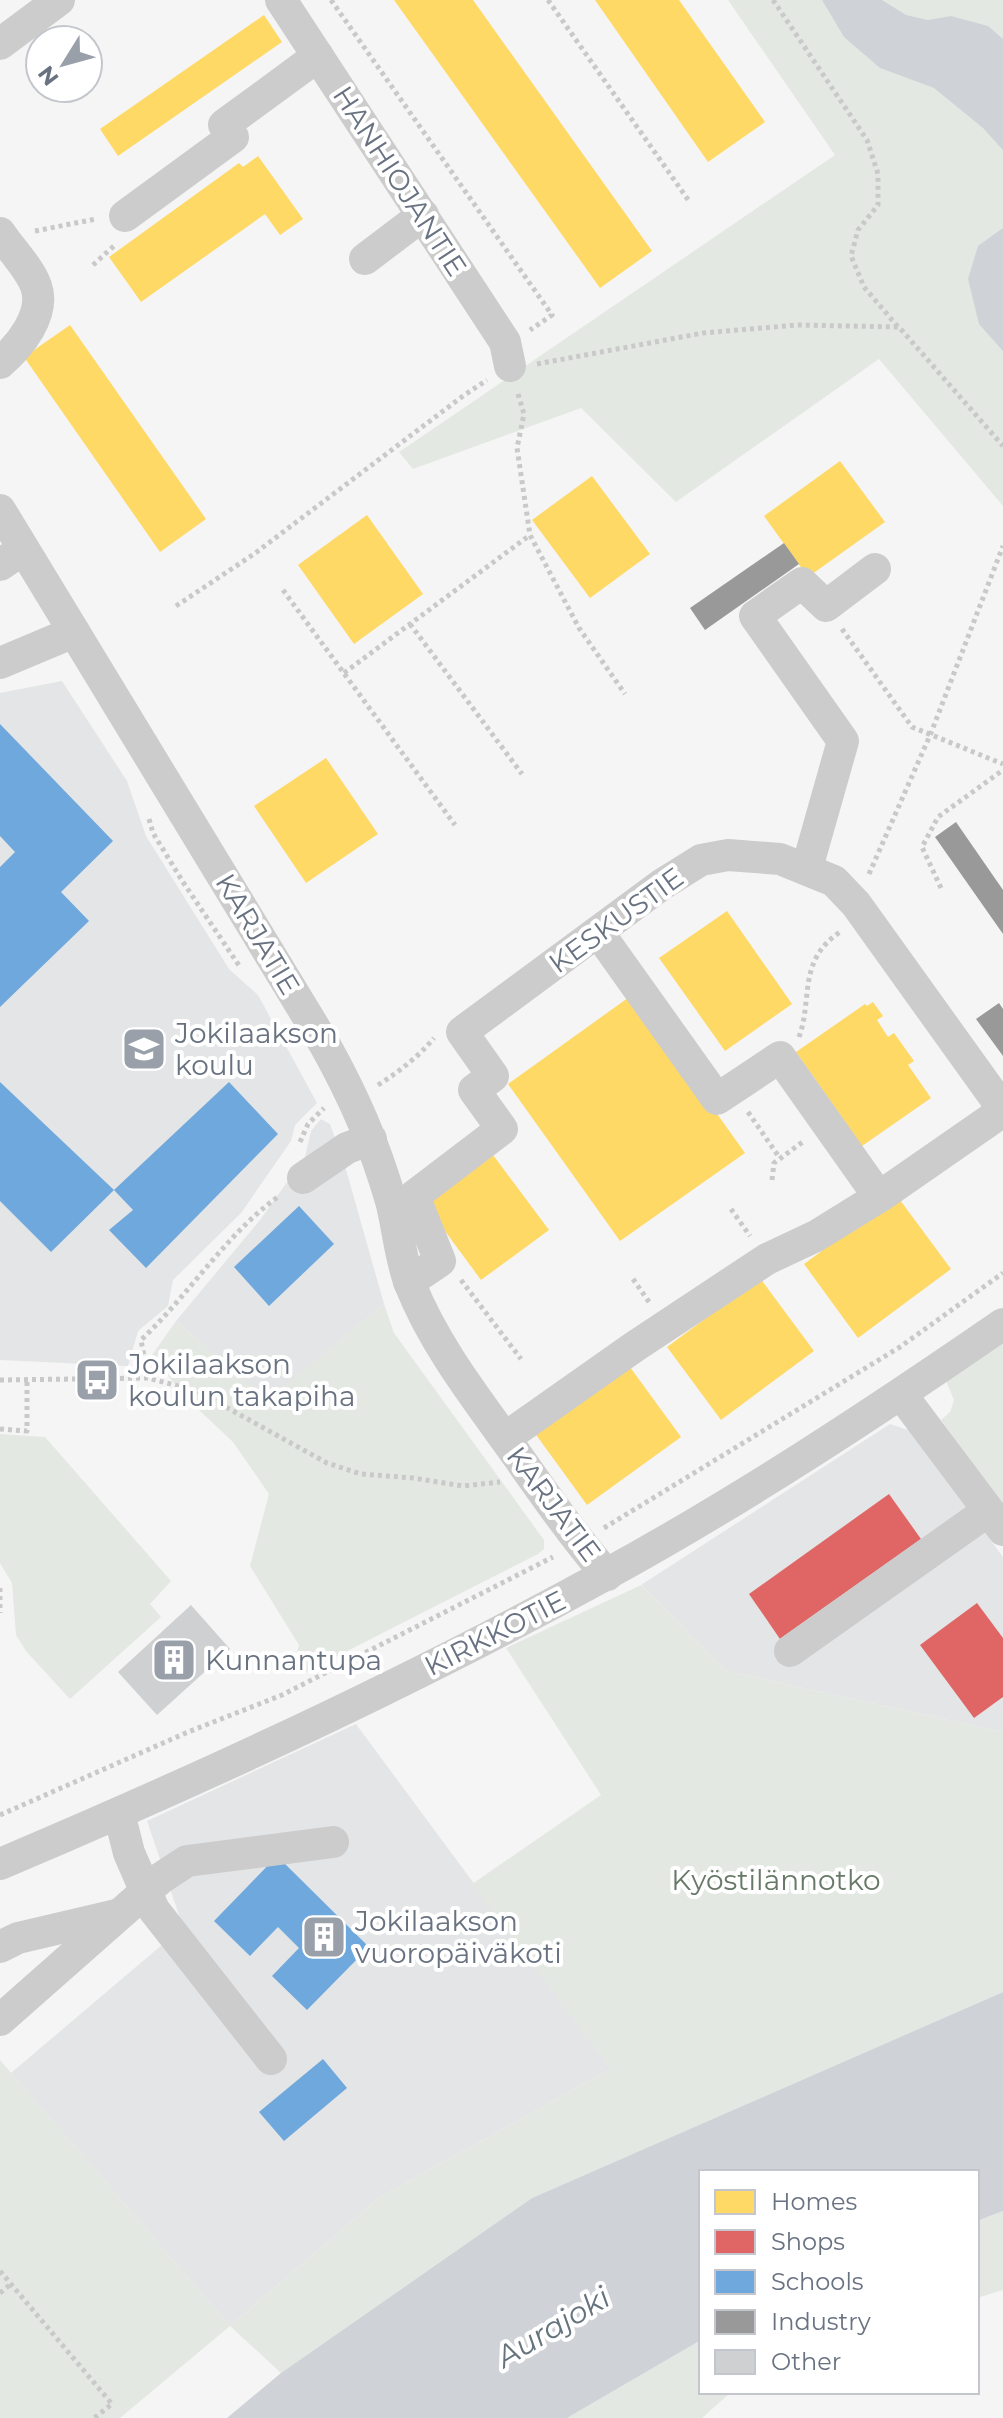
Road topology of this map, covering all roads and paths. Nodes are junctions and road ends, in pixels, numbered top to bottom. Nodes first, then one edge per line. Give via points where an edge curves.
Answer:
1 (59, 0) edge
2 (281, 0) edge
3 (331, 0) edge
4 (548, 0) edge
5 (773, 0) edge
6 (0, 44) edge
7 (318, 56) junction
8 (689, 201) dead end
9 (423, 215) junction
10 (125, 216) joint
11 (1, 235) edge
12 (365, 259) dead end
13 (899, 327) junction
14 (507, 354) junction
15 (0, 363) edge
16 (1003, 446) edge
17 (0, 510) edge
18 (530, 535) junction
19 (1003, 546) edge
20 (12, 557) edge
21 (875, 569) dead end
22 (283, 590) dead end
23 (176, 606) dead end
24 (826, 606) junction
25 (410, 624) junction
26 (74, 632) junction
27 (0, 663) edge
28 (344, 673) junction
29 (625, 694) dead end
30 (931, 733) junction
31 (1003, 767) edge
32 (522, 774) dead end
33 (146, 808) dead end
34 (455, 825) dead end
35 (807, 868) junction
36 (866, 881) dead end
37 (941, 888) dead end
38 (842, 930) dead end
39 (598, 932) junction
40 (244, 970) dead end
41 (780, 1057) junction
42 (1003, 1110) edge
43 (828, 1124) junction
44 (359, 1143) junction
45 (303, 1178) junction
46 (772, 1180) dead end
47 (879, 1197) junction
48 (440, 1261) junction
49 (1003, 1273) edge
50 (409, 1282) junction
51 (1003, 1324) edge
52 (521, 1359) dead end
53 (148, 1378) junction
54 (27, 1379) junction
55 (0, 1380) edge
56 (901, 1394) junction
57 (0, 1429) edge
58 (505, 1438) junction
59 (513, 1481) dead end
60 (996, 1520) edge
61 (579, 1543) junction
62 (607, 1575) junction
63 (0, 1588) edge
64 (0, 1613) edge
65 (790, 1651) dead end
66 (119, 1813) junction
67 (0, 1815) edge
68 (333, 1842) dead end
69 (0, 1864) edge
70 (145, 1891) junction
71 (119, 1914) junction
72 (0, 1947) edge
73 (0, 2020) edge
74 (271, 2059) dead end
75 (0, 2271) edge
76 (11, 2284) junction
77 (0, 2293) edge
78 (94, 2418) edge

1 - 6 street
2 - 7 street, HANHIOJANTIE
3 - 14 path via 552,315
4 - 8 path
5 - 13 path via 867,140 878,174 878,205 858,230 851,256 864,287
7 - 9 street, HANHIOJANTIE
7 - 10 street via 224,125 233,137
9 - 12 street
9 - 14 street, HANHIOJANTIE
10 - 11 path
11 - 15 street via 30,275 38,298 27,332
13 - 14 path via 797,325 703,333 555,362
13 - 16 path
14 - 18 path via 524,414 517,448
14 - 23 path via 463,396 254,554
17 - 20 street, KARJATIE
18 - 25 path
18 - 29 path via 579,628
19 - 30 path
20 - 26 street, KARJATIE
21 - 24 street
22 - 28 path
24 - 30 path via 912,727
24 - 35 street via 802,583 755,616 843,741
25 - 28 path
25 - 32 path
26 - 27 street
26 - 44 street, KARJATIE via 325,1045 354,1098
28 - 34 path
30 - 31 path
30 - 36 path
31 - 37 path via 938,817 922,847
33 - 40 path via 153,833
35 - 39 street, KESKUSTIE via 753,855 701,860
35 - 42 street, KESKUSTIE via 834,881 856,904
38 - 41 path via 819,951 809,976 801,1036
39 - 41 street via 717,1099
39 - 48 street, KESKUSTIE via 462,1032 493,1076 474,1090 502,1129 414,1196
41 - 43 street
42 - 47 street
43 - 46 path via 779,1157
43 - 47 street
44 - 45 street
44 - 45 path via 328,1103 308,1124 293,1157
44 - 50 street, KARJATIE via 391,1204
45 - 53 path via 252,1215 141,1340
47 - 58 street via 767,1259
48 - 50 street
48 - 52 path via 454,1270
49 - 61 path via 900,1347
50 - 58 street, KARJATIE via 459,1374
51 - 56 street, KIRKKOTIE
53 - 54 path
53 - 59 path via 197,1391 327,1463 361,1474 463,1486
54 - 55 path
54 - 57 path via 27,1431
56 - 60 street
56 - 62 street, KIRKKOTIE
58 - 61 street, KARJATIE
60 - 65 street
61 - 62 street, KARJATIE
61 - 67 path via 282,1695
62 - 66 street, KIRKKOTIE via 346,1709
63 - 64 path
66 - 69 street, KIRKKOTIE
66 - 70 street
68 - 70 street via 187,1861
70 - 71 street
70 - 74 street via 154,1910
71 - 72 street
71 - 73 street
75 - 76 path
76 - 77 path
76 - 78 path via 112,2404

